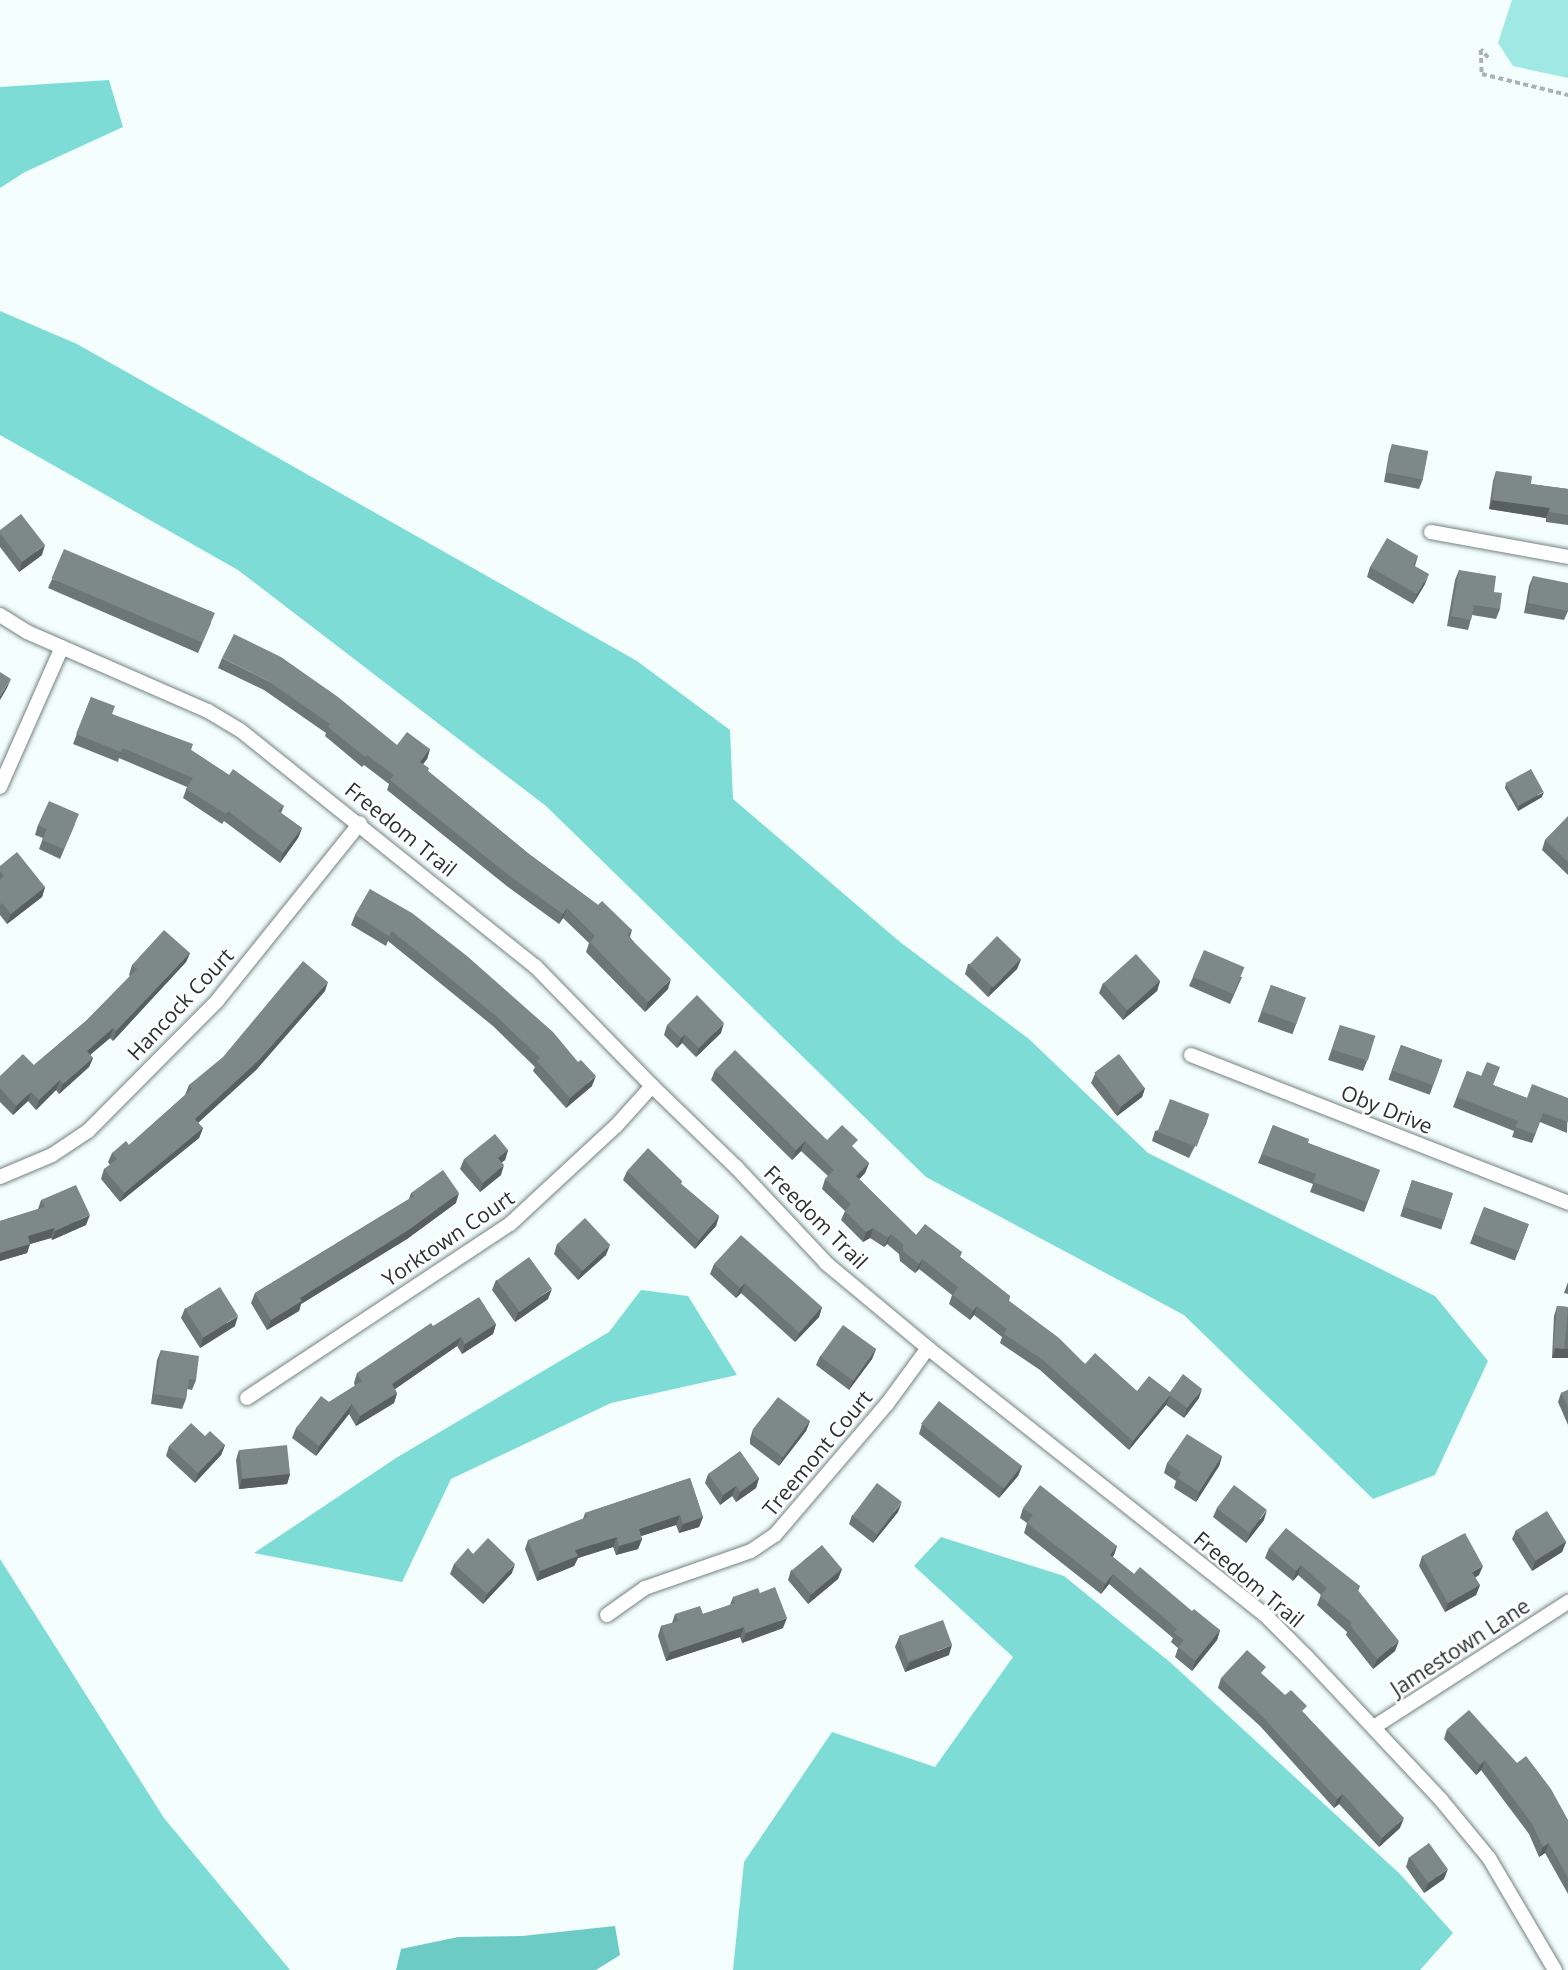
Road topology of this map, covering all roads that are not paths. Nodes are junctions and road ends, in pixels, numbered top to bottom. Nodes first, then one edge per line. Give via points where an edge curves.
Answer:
1 (1431, 532) dead end
2 (1568, 557) edge
3 (0, 615) edge
4 (62, 648) junction
5 (0, 787) edge
6 (360, 823) junction
7 (1191, 1055) dead end
8 (652, 1086) junction
9 (0, 1177) edge
10 (1568, 1203) edge
11 (928, 1348) junction
12 (247, 1398) dead end
13 (1568, 1602) edge
14 (607, 1615) dead end
15 (1374, 1727) junction
16 (1555, 1970) edge

1 - 2 street
3 - 4 street, Freedom Trail
4 - 5 street
4 - 6 street, Freedom Trail via 208,711 240,730
6 - 8 street, Freedom Trail via 536,965
6 - 9 street, Hancock Court via 217,1001 88,1131 52,1155
7 - 10 street, Oby Drive
8 - 11 street, Freedom Trail via 827,1263
8 - 12 street, Yorktown Court via 616,1126 510,1224
11 - 14 street, Treemont Court via 887,1404 775,1535 751,1551 645,1588
11 - 15 street, Freedom Trail via 1264,1614
13 - 15 street, Jamestown Lane
15 - 16 street, Freedom Trail via 1489,1858

